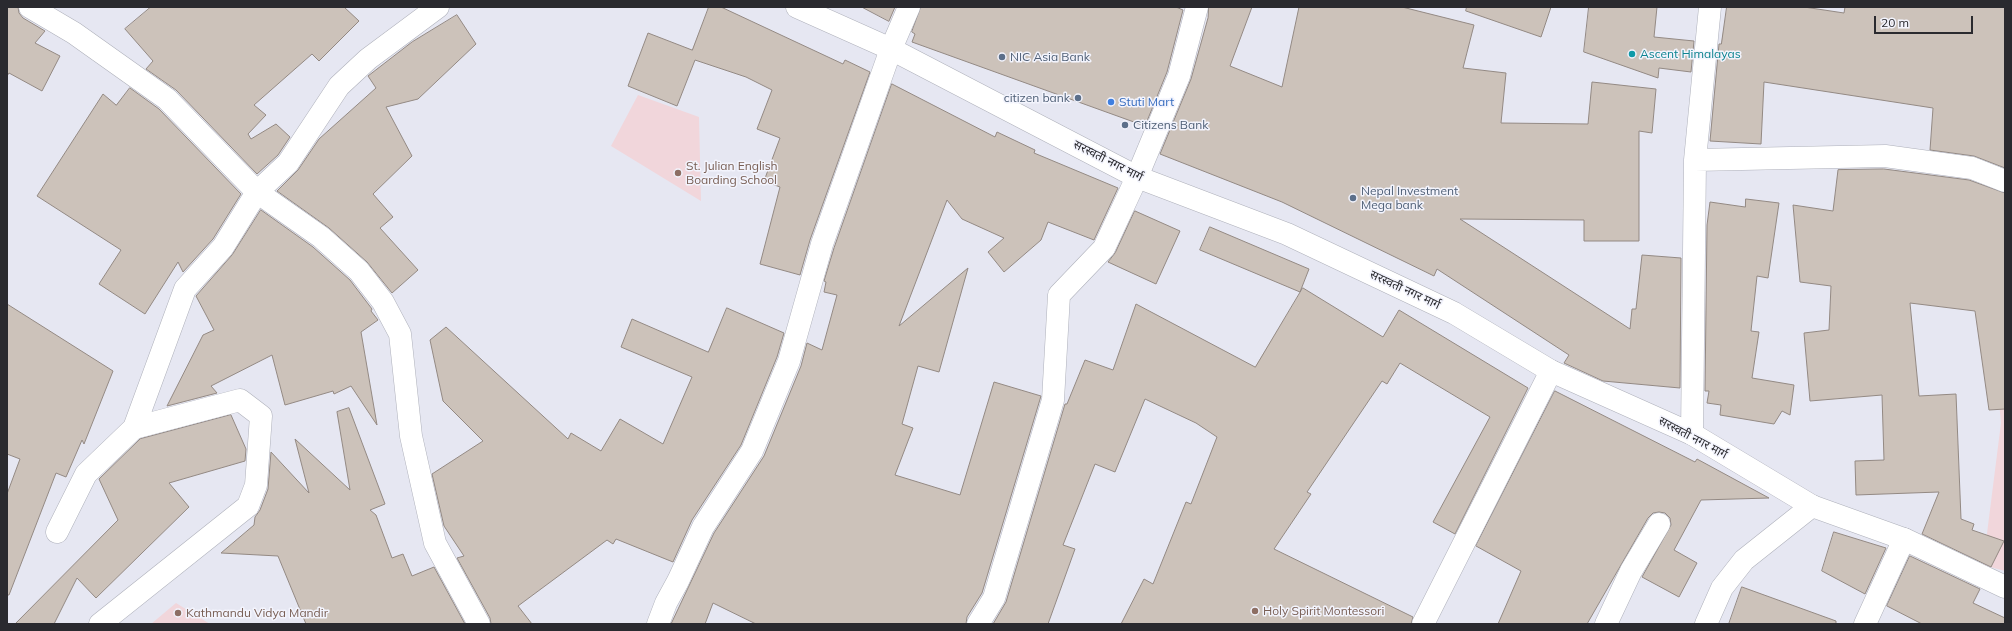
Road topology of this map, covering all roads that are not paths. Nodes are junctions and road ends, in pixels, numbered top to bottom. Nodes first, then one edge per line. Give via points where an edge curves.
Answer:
1 (30, 7) edge
2 (438, 7) edge
3 (797, 7) edge
4 (909, 7) edge
5 (1197, 7) edge
6 (1710, 7) edge
7 (891, 49) junction
8 (1695, 160) junction
9 (1137, 177) junction
10 (2005, 181) edge
11 (257, 192) junction
12 (1551, 371) junction
13 (134, 428) junction
14 (1692, 434) junction
15 (1812, 506) junction
16 (1659, 524) dead end
17 (57, 532) dead end
18 (1904, 538) junction
19 (2005, 587) edge
20 (100, 624) edge
21 (479, 624) edge
22 (658, 624) edge
23 (978, 624) edge
24 (1423, 624) edge
25 (1606, 624) edge
26 (1706, 624) edge
27 (1865, 624) edge

1 - 11 street via 74,32 167,99
2 - 11 street via 368,59 339,86 288,163
3 - 7 street, सरस्वती नगर मार्ग
4 - 7 street
5 - 9 street via 1179,76
6 - 8 street
7 - 9 street, सरस्वती नगर मार्ग
7 - 22 street via 822,244 786,368 752,451 703,527
8 - 10 street via 1885,156 1972,168
8 - 14 street
9 - 12 street, सरस्वती नगर मार्ग via 1287,234 1454,313
9 - 23 street via 1104,248 1059,295 1053,400 994,598
11 - 13 street via 223,247 185,289
11 - 21 street via 321,237 359,271 383,302 400,334 411,436 435,543
12 - 14 street, सरस्वती नगर मार्ग
12 - 24 street
13 - 17 street via 86,474
13 - 20 street via 240,400 261,416 256,485 248,506
14 - 15 street, सरस्वती नगर मार्ग
15 - 18 street, सरस्वती नगर मार्ग
15 - 26 street via 1744,560 1722,588
16 - 25 street via 1630,571
18 - 19 street, सरस्वती नगर मार्ग
18 - 27 street

